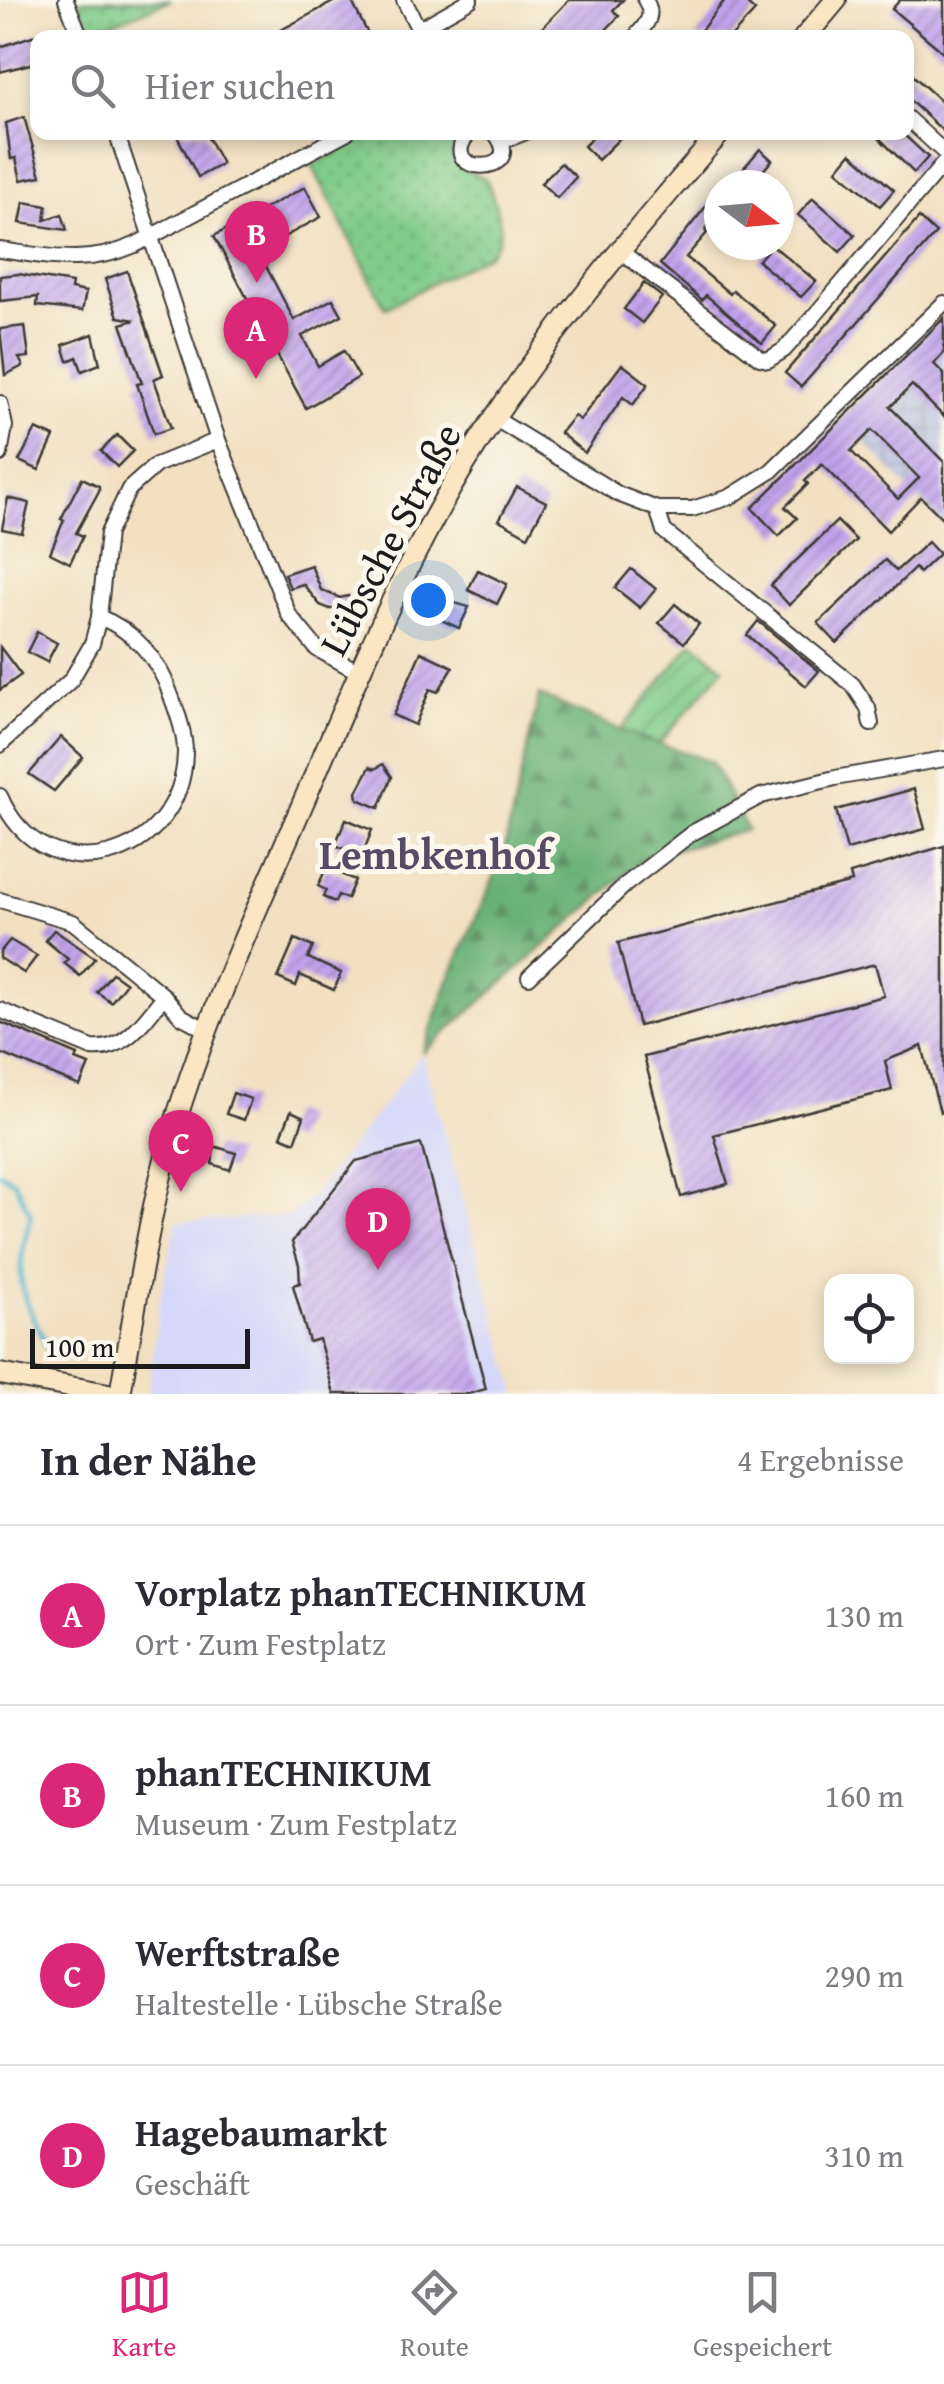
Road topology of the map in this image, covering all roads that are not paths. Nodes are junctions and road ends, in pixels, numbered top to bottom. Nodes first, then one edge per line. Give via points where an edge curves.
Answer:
1 (66, 0) edge
2 (404, 0) edge
3 (470, 0) edge
4 (645, 0) edge
5 (836, 0) edge
6 (78, 30) edge
7 (419, 30) edge
8 (425, 30) edge
9 (641, 30) edge
10 (815, 30) edge
11 (914, 125) edge
12 (119, 140) edge
13 (332, 140) edge
14 (464, 140) edge
15 (498, 140) edge
16 (714, 140) edge
17 (944, 152) edge
18 (944, 162) edge
19 (152, 236) junction
20 (0, 250) edge
21 (619, 250) junction
22 (944, 303) edge
23 (0, 403) edge
24 (494, 418) junction
25 (218, 440) junction
26 (0, 454) edge
27 (658, 510) junction
28 (99, 616) junction
29 (359, 672) junction
30 (871, 724) dead end
31 (0, 745) edge
32 (944, 759) edge
33 (0, 796) edge
34 (0, 900) edge
35 (529, 978) dead end
36 (164, 996) junction
37 (0, 1010) edge
38 (206, 1030) junction
39 (0, 1374) edge
40 (108, 1394) edge
41 (120, 1394) edge

1 - 6 street
2 - 7 street
3 - 8 street
4 - 9 street via 650,19
5 - 10 street
11 - 17 street
12 - 19 street
13 - 19 street
14 - 15 street via 467,162 478,168 497,162
16 - 21 street, Lübsche Straße
18 - 21 street via 784,350 768,360
19 - 20 street via 94,259
19 - 25 street
21 - 24 street, Lübsche Straße
22 - 27 street via 770,472 730,497
23 - 26 street
24 - 27 street via 618,494
24 - 29 street, Lübsche Straße via 408,564
25 - 28 street via 156,465 129,489 108,533
25 - 29 street via 288,615 317,649
27 - 30 street via 664,531 854,685
28 - 31 street via 71,680
28 - 33 street via 143,648 174,702 185,754 166,813 134,846 88,858 62,854 24,832
29 - 38 street, Lübsche Straße
32 - 35 street via 761,796 692,833 626,885
34 - 36 street via 73,922
36 - 37 street via 128,1037 103,1050
36 - 38 street
38 - 41 street, Lübsche Straße via 167,1154
39 - 40 street

